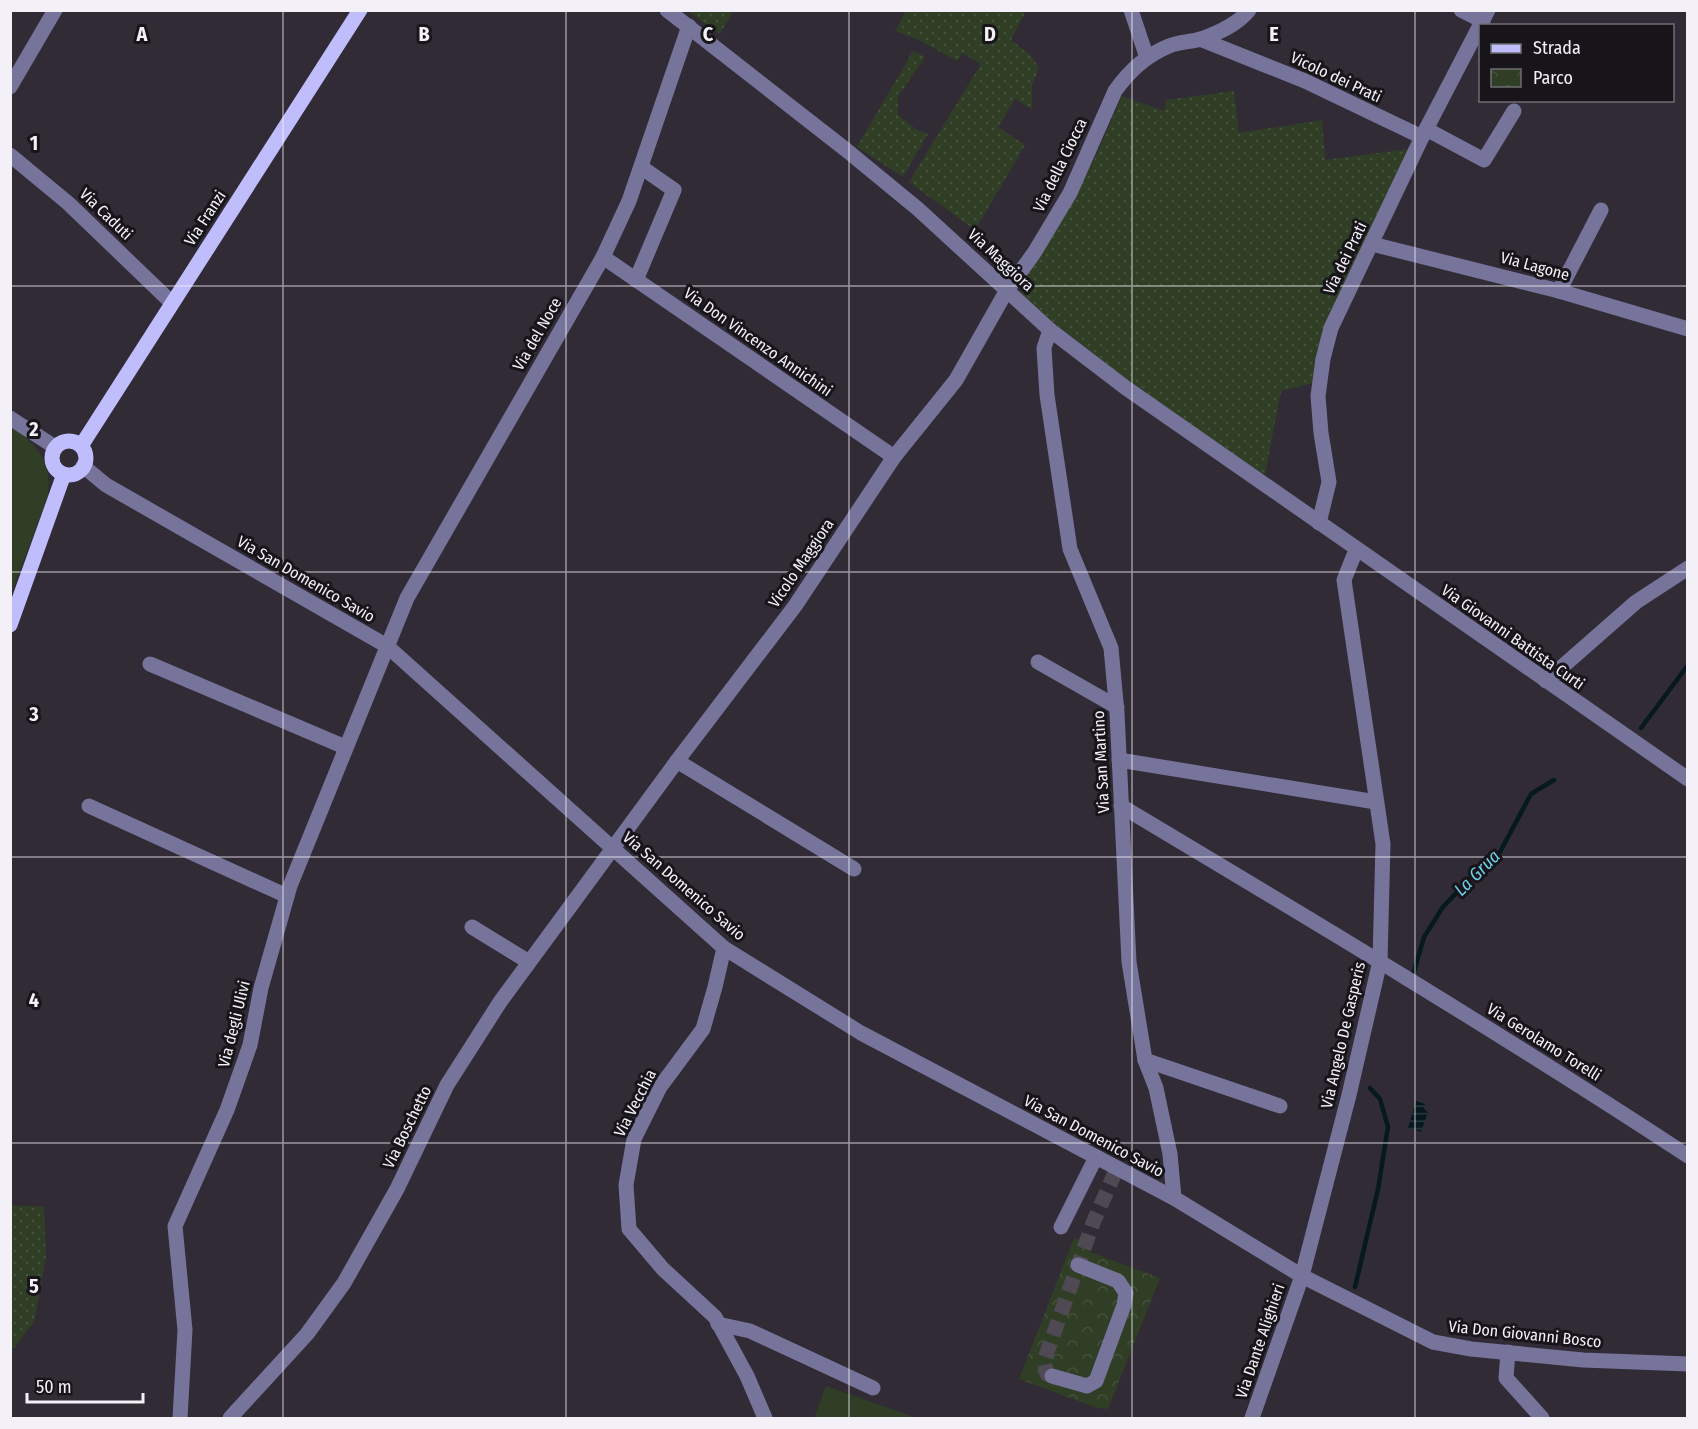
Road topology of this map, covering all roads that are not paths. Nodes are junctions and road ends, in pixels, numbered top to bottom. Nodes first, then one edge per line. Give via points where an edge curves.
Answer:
1 (55, 10) edge
2 (360, 10) edge
3 (667, 10) edge
4 (1131, 10) edge
5 (1249, 10) edge
6 (1461, 10) edge
7 (1486, 16) edge
8 (689, 26) junction
9 (1479, 29) edge
10 (1200, 39) junction
11 (1147, 58) junction
12 (10, 87) edge
13 (1514, 111) dead end
14 (1424, 133) junction
15 (10, 155) edge
16 (641, 167) junction
17 (1601, 210) dead end
18 (1372, 244) junction
19 (603, 257) junction
20 (636, 280) junction
21 (1007, 290) junction
22 (1559, 291) junction
23 (172, 303) junction
24 (1688, 329) edge
25 (1050, 330) junction
26 (10, 418) edge
27 (81, 446) junction
28 (55, 447) junction
29 (894, 457) junction
30 (83, 466) junction
31 (64, 474) junction
32 (1319, 524) junction
33 (1356, 550) junction
34 (1688, 568) edge
35 (10, 625) edge
36 (387, 646) junction
37 (1038, 662) dead end
38 (150, 664) dead end
39 (1546, 681) junction
40 (1117, 707) junction
41 (345, 747) junction
42 (1119, 760) junction
43 (677, 761) junction
44 (1688, 779) edge
45 (1376, 801) junction
46 (89, 806) dead end
47 (1122, 806) junction
48 (613, 847) junction
49 (854, 869) dead end
50 (287, 896) junction
51 (472, 927) dead end
52 (724, 948) junction
53 (1380, 961) junction
54 (529, 962) junction
55 (1145, 1060) junction
56 (1280, 1106) dead end
57 (1688, 1156) edge
58 (1096, 1157) junction
59 (1174, 1198) junction
60 (1060, 1227) dead end
61 (1078, 1264) dead end
62 (1302, 1276) junction
63 (718, 1324) junction
64 (1508, 1352) junction
65 (1688, 1364) edge
66 (1052, 1376) dead end
67 (873, 1388) dead end
68 (180, 1419) edge
69 (230, 1419) edge
70 (765, 1419) edge
71 (1252, 1419) edge
72 (1542, 1419) edge

1 - 12 street
2 - 23 main road, Via Franzi
3 - 8 street, Via Maggiora
4 - 11 street
5 - 10 street, Via della Ciocca via 1230,27
6 - 7 street, Via dei Prati
8 - 16 street, Via del Noce
8 - 21 street, Via Maggiora via 909,201
9 - 14 street, Via dei Prati
10 - 11 street, Via della Ciocca via 1170,45
10 - 14 street, Vicolo dei Prati
11 - 21 street, Via della Ciocca via 1115,91 1070,193
13 - 14 street, Vicolo dei Prati via 1484,160
14 - 18 street, Via dei Prati
15 - 23 street, Via Caduti via 68,202
16 - 19 street, Via del Noce
16 - 20 street via 674,190
17 - 22 street
18 - 22 street, Via Lagone
18 - 32 street, Via dei Prati via 1331,328 1323,359 1318,396 1329,482
19 - 20 street, Via Don Vincenzo Annichini
19 - 36 street, Via del Noce via 407,598
20 - 29 street, Via Don Vincenzo Annichini
21 - 25 street, Via Maggiora
21 - 29 street, Vicolo Maggiora via 956,380
22 - 24 street, Via Lagone
23 - 27 main road, Via Franzi
25 - 32 street, Via Maggiora
25 - 40 street, Via San Martino via 1044,348 1047,395 1070,549 1111,648
26 - 28 street
27 - 28 main road via 65,441
27 - 30 main road via 86,456
28 - 31 main road via 53,463
29 - 43 street, Vicolo Maggiora via 795,606
30 - 31 main road via 75,474
30 - 36 street, Via San Domenico Savio via 106,485
31 - 35 main road
32 - 33 street, Via Giovanni Battista Curti
33 - 39 street, Via Giovanni Battista Curti
33 - 45 street, Via Angelo De Gasperis via 1344,579
34 - 39 street via 1636,602
36 - 41 street, Via degli Ulivi
36 - 48 street, Via San Domenico Savio
37 - 40 street
38 - 41 street
39 - 44 street, Via Giovanni Battista Curti
40 - 42 street, Via San Martino
41 - 50 street, Via degli Ulivi
42 - 45 street
42 - 47 street, Via San Martino
43 - 48 street, Vicolo Maggiora
43 - 49 street
45 - 53 street, Via Angelo De Gasperis via 1383,844
46 - 50 street
47 - 53 street, Via Gerolamo Torelli
47 - 55 street, Via San Martino via 1129,962
48 - 52 street, Via San Domenico Savio
48 - 54 street, Via Boschetto
50 - 68 street, Via degli Ulivi via 261,988 250,1045 227,1110 175,1227 185,1330
51 - 54 street
52 - 58 street, Via San Domenico Savio via 861,1033
52 - 63 street, Via Vecchia via 703,1029 660,1087 639,1128 626,1185 628,1229
53 - 57 street, Via Gerolamo Torelli
53 - 62 street, Via Angelo De Gasperis
54 - 69 street, Via Boschetto via 447,1085 397,1189 344,1283 307,1335
55 - 56 street
55 - 59 street, Via San Martino via 1156,1088 1170,1154
58 - 59 street, Via San Domenico Savio
58 - 60 street
59 - 62 street, Via San Domenico Savio
61 - 66 street via 1118,1281 1126,1293 1124,1305 1096,1381 1087,1386
62 - 64 street, Via Don Giovanni Bosco via 1433,1342
62 - 71 street, Via Dante Alighieri
63 - 67 street via 750,1331
63 - 70 street, Via Vecchia
64 - 65 street, Via Don Giovanni Bosco
64 - 72 street via 1506,1378

